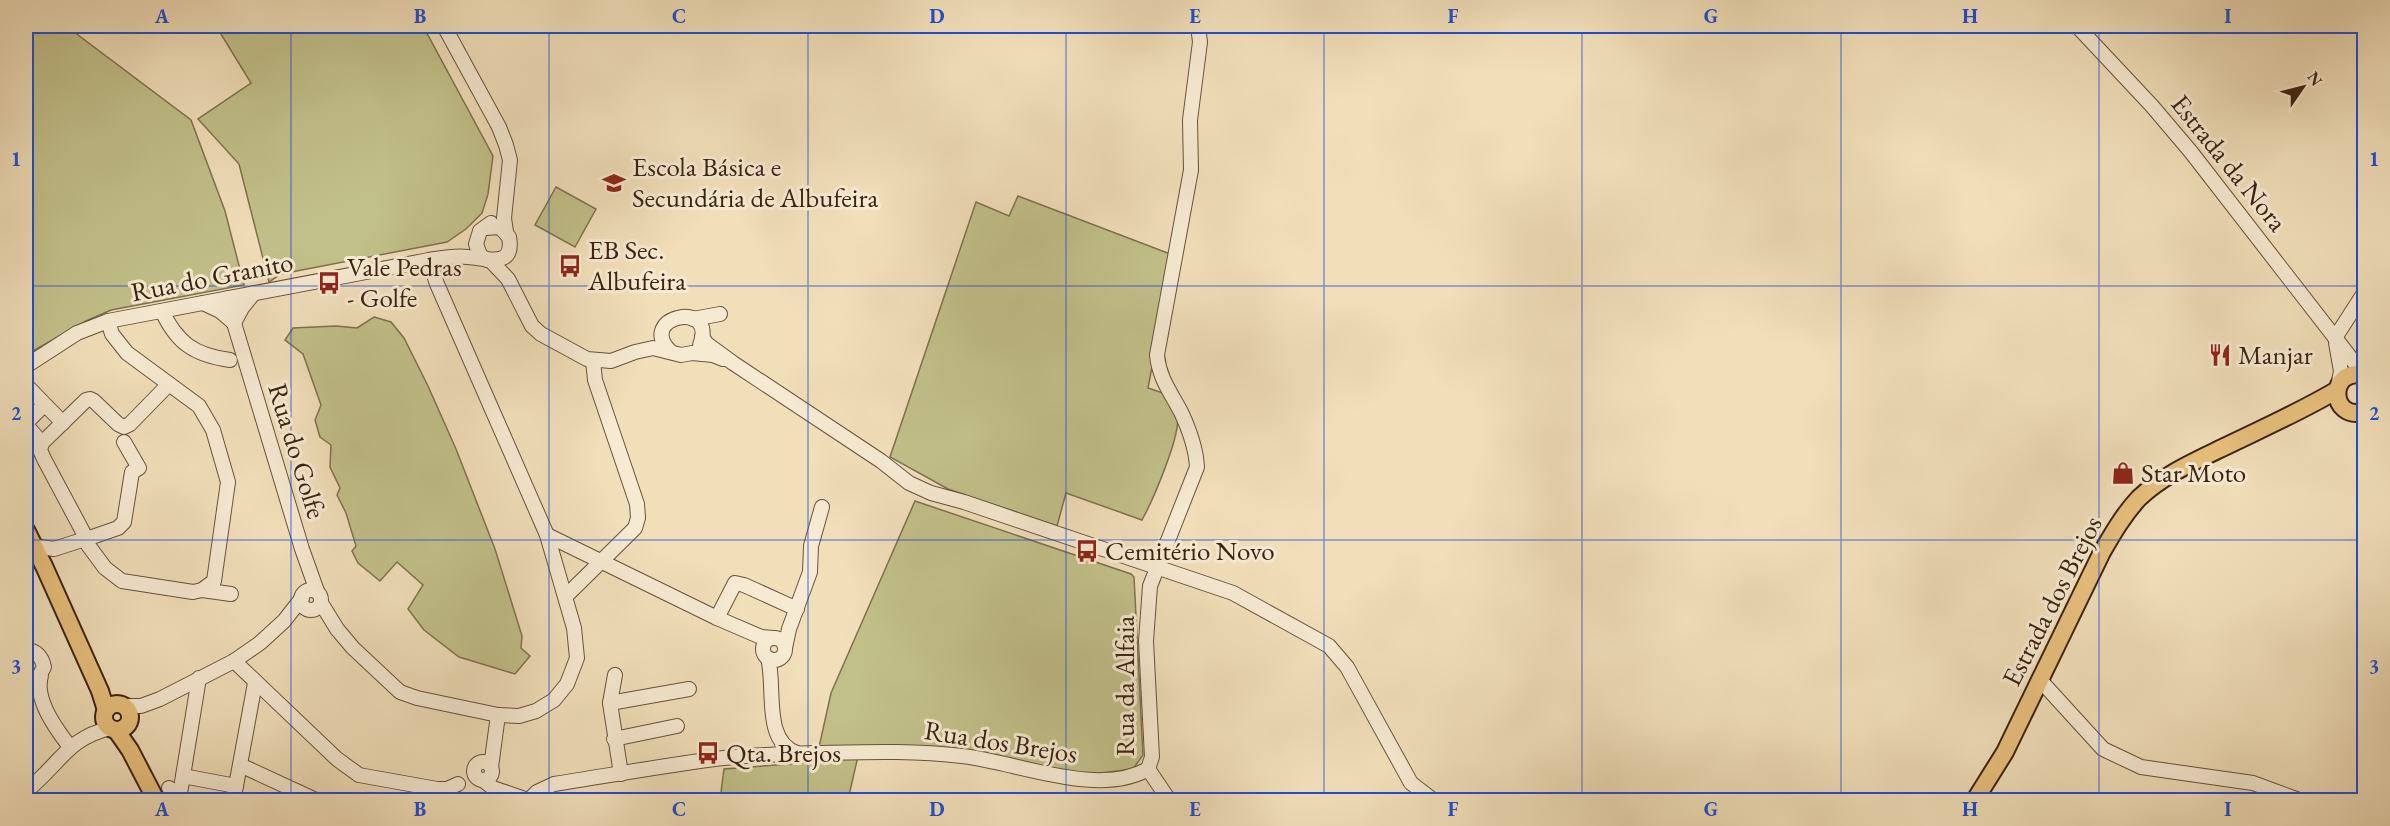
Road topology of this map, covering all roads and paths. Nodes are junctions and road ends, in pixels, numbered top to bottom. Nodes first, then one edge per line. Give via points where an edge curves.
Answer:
1 (444, 26) edge
2 (1198, 26) edge
3 (2077, 26) edge
4 (509, 187) junction
5 (506, 232) junction
6 (481, 233) junction
7 (506, 255) junction
8 (452, 256) junction
9 (429, 260) junction
10 (488, 260) junction
11 (397, 266) junction
12 (508, 279) junction
13 (437, 284) junction
14 (254, 293) junction
15 (228, 298) junction
16 (2362, 302) edge
17 (203, 303) junction
18 (162, 311) junction
19 (693, 319) junction
20 (108, 321) junction
21 (234, 323) junction
22 (666, 325) junction
23 (702, 334) junction
24 (2335, 338) junction
25 (635, 352) junction
26 (671, 352) junction
27 (692, 353) junction
28 (230, 360) dead end
29 (593, 361) junction
30 (733, 363) junction
31 (26, 366) edge
32 (2364, 375) edge
33 (169, 384) junction
34 (26, 385) edge
35 (2338, 388) junction
36 (44, 405) junction
37 (2304, 410) junction
38 (2359, 413) edge
39 (63, 423) junction
40 (26, 424) edge
41 (124, 442) dead end
42 (41, 447) junction
43 (822, 507) dead end
44 (26, 530) edge
45 (547, 535) junction
46 (86, 539) junction
47 (34, 546) junction
48 (54, 549) junction
49 (600, 562) junction
50 (44, 566) junction
51 (1159, 568) junction
52 (202, 590) junction
53 (231, 594) dead end
54 (566, 596) junction
55 (311, 600) junction
56 (797, 609) junction
57 (717, 618) junction
58 (743, 629) junction
59 (774, 638) junction
60 (27, 650) edge
61 (784, 652) junction
62 (766, 654) junction
63 (234, 661) junction
64 (41, 675) junction
65 (615, 675) dead end
66 (199, 678) junction
67 (2040, 680) junction
68 (26, 683) edge
69 (255, 683) junction
70 (689, 689) dead end
71 (41, 696) junction
72 (772, 699) junction
73 (610, 703) junction
74 (498, 715) junction
75 (120, 716) junction
76 (677, 726) dead end
77 (774, 736) junction
78 (614, 739) junction
79 (67, 743) junction
80 (776, 754) junction
81 (800, 754) junction
82 (751, 756) junction
83 (240, 765) junction
84 (1148, 769) junction
85 (484, 774) junction
86 (621, 774) junction
87 (183, 776) junction
88 (26, 781) edge
89 (236, 786) junction
90 (169, 788) dead end
91 (26, 791) edge
92 (438, 797) edge
93 (156, 801) edge
94 (233, 801) edge
95 (316, 801) edge
96 (528, 801) edge
97 (1168, 801) edge
98 (1433, 801) edge
99 (1975, 801) edge
100 (2299, 801) edge

1 - 4 street via 499,127 510,160
2 - 51 street, Rua da Alfaia via 1200,42 1190,120 1191,171 1157,355 1158,371 1181,414 1197,467
3 - 24 street, Estrada da Nora via 2191,152
4 - 5 street
4 - 6 street, Rua do Granito via 493,222
5 - 6 street via 494,226
5 - 7 street via 510,243
6 - 8 street, Rua do Granito via 462,252
6 - 10 street via 477,249
7 - 10 street
7 - 12 street
8 - 9 street, Rua do Granito
8 - 10 street, Rua do Granito
8 - 13 street via 438,271
9 - 11 street, Rua do Granito
9 - 13 street
10 - 12 street
11 - 13 street via 421,272
11 - 14 street, Rua do Granito
12 - 29 street via 536,330
13 - 45 street
14 - 15 street, Rua do Granito
14 - 21 street
15 - 17 street, Rua do Granito
15 - 21 street, Rua do Golfe
16 - 24 street
17 - 18 street, Rua do Granito
17 - 21 street
18 - 20 street, Rua do Granito
18 - 28 street via 183,343 209,356
19 - 22 street via 679,316
19 - 23 street
19 - 23 street via 720,314
20 - 31 street, Rua do Granito via 77,333
20 - 33 street via 112,334 127,353
21 - 55 street, Rua do Golfe via 302,549
22 - 25 street
22 - 26 street via 664,342
23 - 27 street via 701,344
23 - 30 street
24 - 32 street, Estrada da Nora
24 - 35 street via 2341,371
25 - 26 street via 653,348
25 - 29 street via 611,361
26 - 27 street via 681,356
27 - 30 street via 713,355
29 - 49 street via 595,380 637,504 638,518 635,528
30 - 51 street via 881,461 964,502
32 - 35 main road, Estrada dos Brejos via 2352,374
33 - 39 street via 124,427 90,399
33 - 52 street via 206,416 228,482 213,581
34 - 36 street
35 - 37 main road, Estrada dos Brejos
35 - 38 main road via 2342,407
36 - 39 street
36 - 40 street
37 - 38 main road
37 - 67 main road, Estrada dos Brejos via 2192,462 2139,499 2102,552
39 - 42 street
40 - 42 street
41 - 46 street via 139,468 132,472 124,522 118,528
42 - 46 street
43 - 56 street via 811,546 810,572
44 - 47 main road
45 - 49 street
45 - 54 street
46 - 48 street
46 - 52 street via 105,568 122,581
47 - 48 street
47 - 50 main road
48 - 50 street
49 - 54 street
49 - 57 street
50 - 75 main road via 100,691
51 - 84 street, Rua da Alfaia via 1150,586 1146,641 1152,757
51 - 98 street via 1233,593 1329,646 1347,667 1411,783
52 - 53 street
54 - 74 street via 577,658 567,684 554,700 536,711 519,716
55 - 63 street
55 - 74 street via 353,648 400,692
56 - 57 street via 735,583
56 - 61 street
57 - 58 street
58 - 59 street
58 - 62 street
59 - 61 street via 781,641
59 - 62 street via 765,644
60 - 64 street via 43,661
61 - 62 street via 777,660
61 - 72 street
62 - 72 street via 772,674
63 - 66 street
63 - 69 street
64 - 68 street
64 - 71 street
65 - 73 street
66 - 75 street
66 - 87 street
67 - 99 main road, Estrada dos Brejos via 1993,774
67 - 100 street via 2103,749 2141,767 2253,783
68 - 71 street
69 - 83 street
69 - 92 street via 359,775
70 - 73 street
71 - 79 street
72 - 77 street
73 - 78 street
74 - 85 street
75 - 79 street via 95,724
75 - 93 main road via 130,750
76 - 78 street
77 - 80 street via 779,747
77 - 81 street
77 - 82 street
78 - 86 street
79 - 88 street
79 - 91 street via 41,780
80 - 81 street, Rua dos Brejos
80 - 82 street, Rua dos Brejos
81 - 84 street, Rua dos Brejos via 933,752 1097,781
82 - 86 street, Rua dos Brejos
83 - 89 street
83 - 95 street
84 - 97 street, Rua da Alfaia
85 - 92 street
85 - 96 street
86 - 96 street, Rua dos Brejos via 554,784
87 - 89 street
87 - 90 street via 179,799
89 - 94 street

